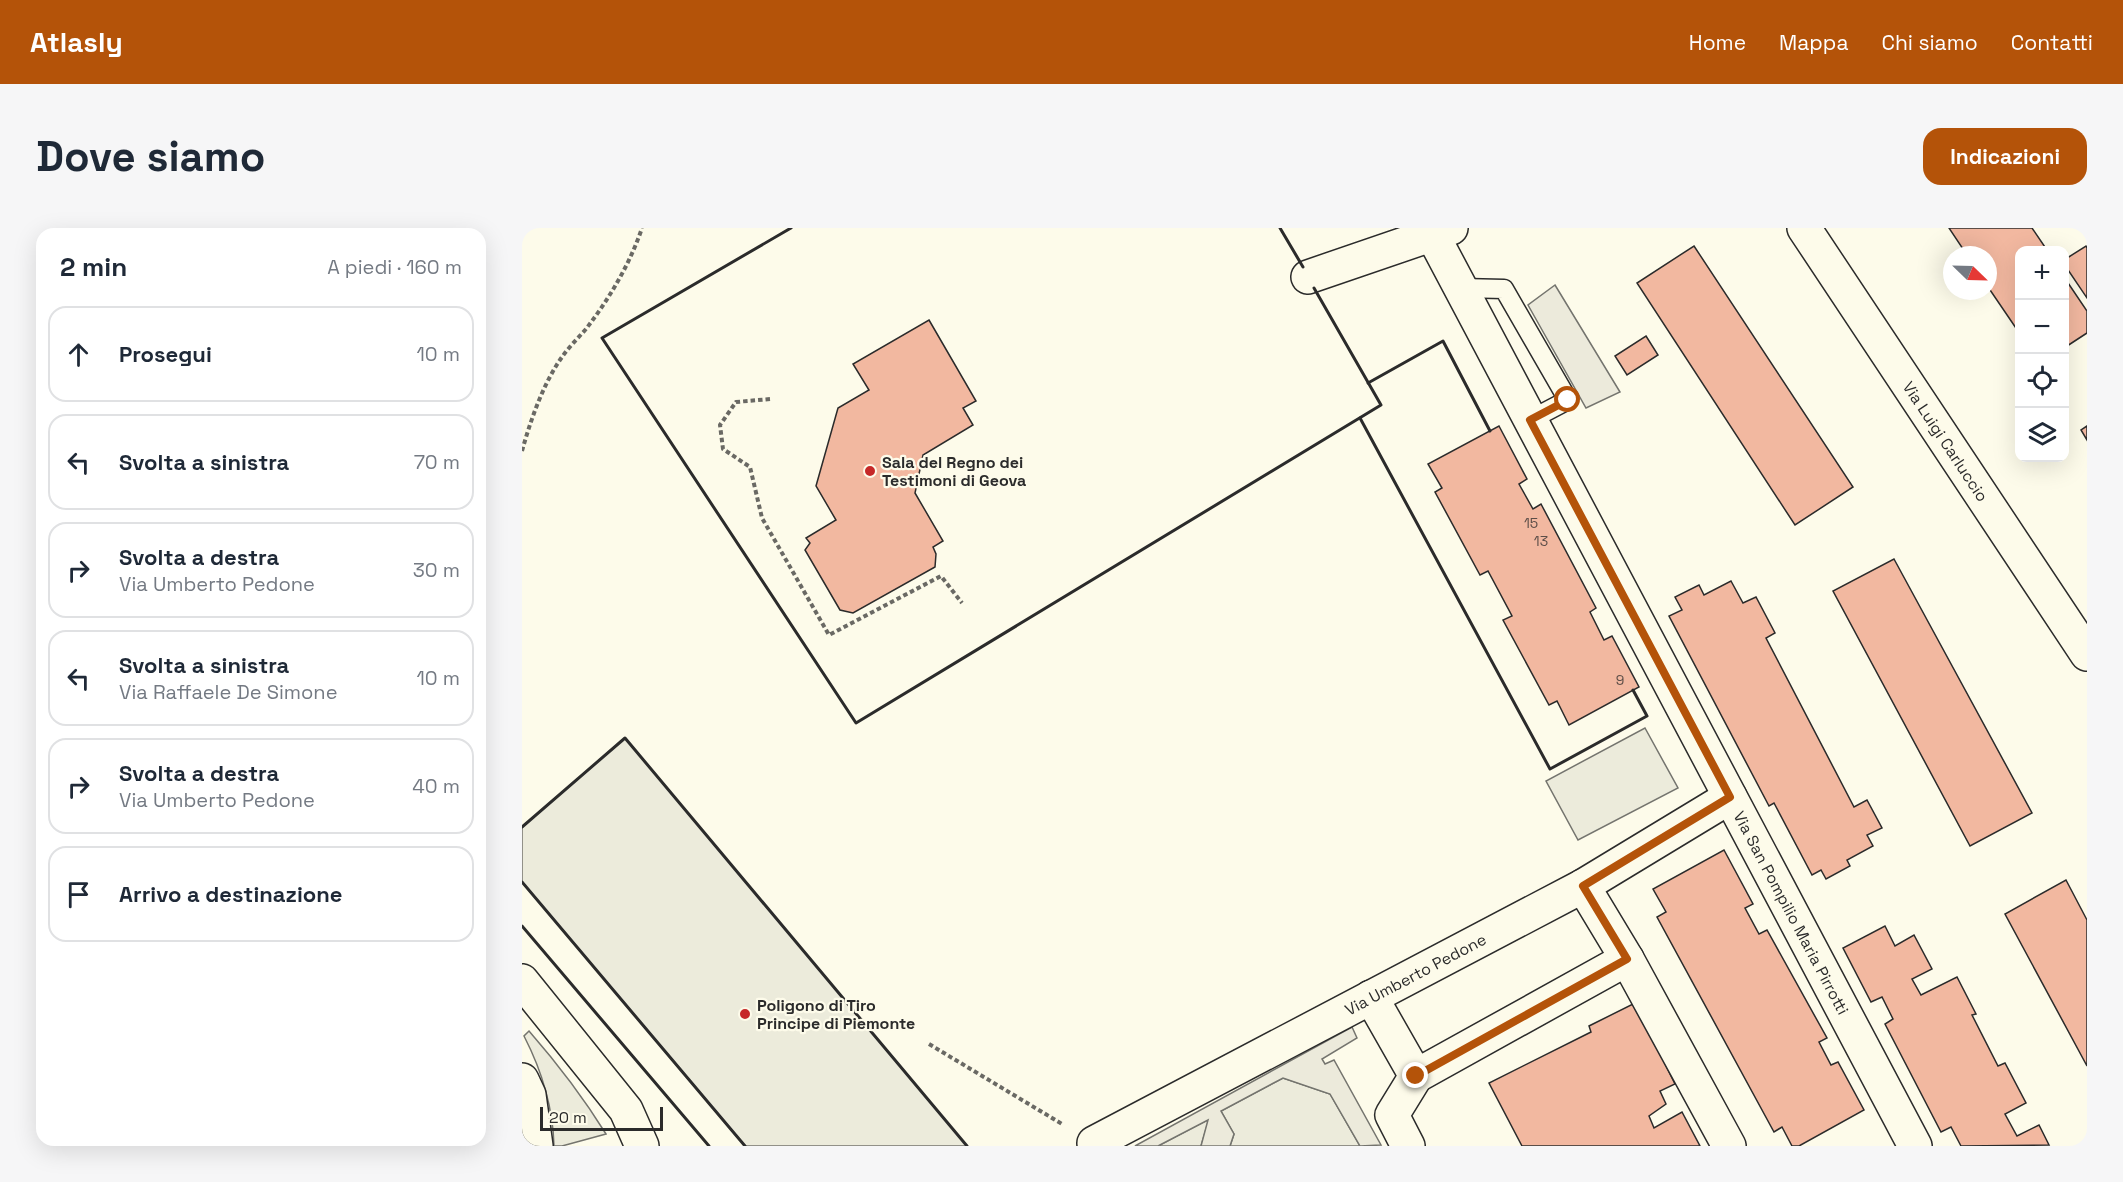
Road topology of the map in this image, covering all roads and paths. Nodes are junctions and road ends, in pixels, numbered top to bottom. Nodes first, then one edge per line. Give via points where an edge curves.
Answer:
1 (642, 228) edge
2 (1804, 228) edge
3 (1442, 231) edge
4 (1308, 278) dead end
5 (770, 399) dead end
6 (522, 451) edge
7 (962, 603) dead end
8 (2087, 654) edge
9 (1730, 797) junction
10 (1583, 886) junction
11 (1627, 959) junction
12 (522, 981) edge
13 (1371, 998) junction
14 (930, 1044) dead end
15 (1416, 1076) junction
16 (522, 1080) edge
17 (1094, 1143) joint
18 (536, 1146) edge
19 (642, 1146) edge
20 (1408, 1146) edge
21 (1730, 1146) edge
22 (1915, 1146) edge

1 - 6 path via 616,285 561,359 532,414
2 - 8 street, Via Luigi Carluccio
3 - 4 street
3 - 9 street, Via San Pompilio Maria Pirrotti via 1461,288
5 - 7 path via 736,402 720,425 723,449 750,467 762,518 829,635 941,576
9 - 10 street, Via Umberto Pedone
9 - 22 street, Via San Pompilio Maria Pirrotti
10 - 11 street
10 - 13 street, Via Umberto Pedone
11 - 15 street
11 - 21 street
12 - 19 street via 626,1110
13 - 15 street
13 - 17 street, Via Umberto Pedone
14 - 17 path
15 - 20 street via 1392,1115
16 - 18 street via 529,1095

